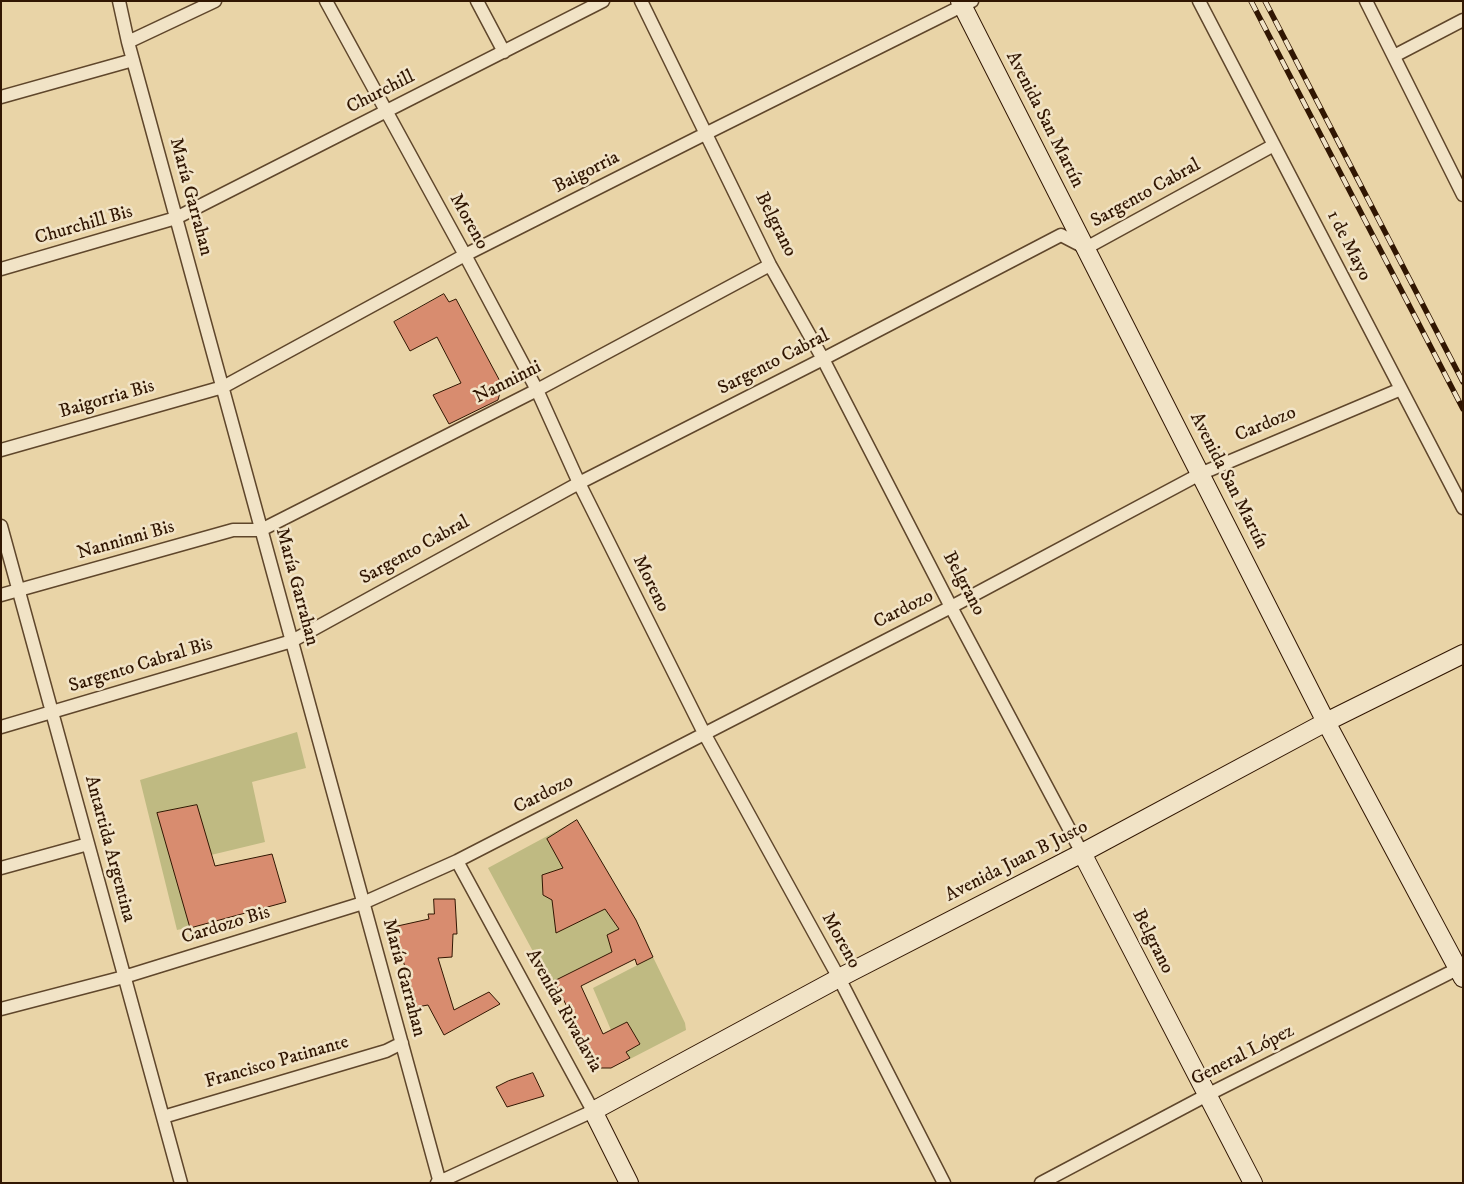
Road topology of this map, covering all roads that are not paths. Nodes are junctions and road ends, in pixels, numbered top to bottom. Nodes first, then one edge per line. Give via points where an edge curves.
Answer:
1 (119, 1) edge
2 (215, 1) edge
3 (326, 1) edge
4 (477, 1) edge
5 (603, 1) edge
6 (641, 1) edge
7 (1199, 1) edge
8 (1366, 1) edge
9 (965, 3) edge
10 (1463, 20) edge
11 (128, 42) junction
12 (504, 52) junction
13 (1394, 56) junction
14 (133, 60) junction
15 (1, 97) edge
16 (386, 112) junction
17 (705, 134) junction
18 (1274, 145) junction
19 (1463, 196) edge
20 (176, 218) junction
21 (1086, 248) junction
22 (465, 255) junction
23 (770, 265) junction
24 (1, 269) edge
25 (823, 360) junction
26 (222, 386) junction
27 (1401, 389) junction
28 (537, 390) junction
29 (1, 450) edge
30 (1200, 474) junction
31 (579, 482) junction
32 (1463, 508) edge
33 (1, 526) edge
34 (261, 530) junction
35 (19, 590) junction
36 (1, 595) edge
37 (951, 607) junction
38 (292, 640) junction
39 (1463, 654) edge
40 (52, 712) junction
41 (1326, 722) junction
42 (1, 727) edge
43 (704, 733) junction
44 (88, 844) junction
45 (1082, 852) junction
46 (457, 861) junction
47 (1, 868) edge
48 (363, 903) junction
49 (1461, 971) edge
50 (124, 977) junction
51 (839, 978) junction
52 (1, 1008) edge
53 (402, 1043) junction
54 (1207, 1095) junction
55 (593, 1111) junction
56 (163, 1117) junction
57 (180, 1183) edge
58 (439, 1183) edge
59 (630, 1183) edge
60 (944, 1183) edge
61 (1041, 1183) edge
62 (1253, 1183) edge

1 - 11 street, María Garrahan
2 - 11 street
3 - 16 street, Moreno
4 - 12 street
5 - 12 street, Churchill
6 - 17 street, Belgrano
7 - 18 street, 1 de Mayo
8 - 13 street
9 - 17 street, Baigorria
9 - 21 street, Avenida San Martín
10 - 13 street
11 - 14 street, María Garrahan
12 - 16 street, Churchill
13 - 19 street
14 - 15 street
14 - 20 street, María Garrahan
16 - 20 street, Churchill
16 - 22 street, Moreno
17 - 22 street, Baigorria
17 - 23 street, Belgrano
18 - 21 street, Sargento Cabral
18 - 27 street, 1 de Mayo
20 - 24 street, Churchill Bis
20 - 26 street, María Garrahan
21 - 25 street, Sargento Cabral via 1061,235
21 - 30 street, Avenida San Martín
22 - 26 street, Baigorria
22 - 28 street, Moreno
23 - 25 street, Belgrano
23 - 28 street, Nanninni
25 - 31 street, Sargento Cabral
25 - 37 street, Belgrano
26 - 29 street, Baigorria Bis
26 - 34 street, María Garrahan
27 - 30 street, Cardozo
27 - 32 street, 1 de Mayo
28 - 31 street, Moreno
28 - 34 street, Nanninni
30 - 37 street, Cardozo
30 - 41 street, Avenida San Martín
31 - 38 street, Sargento Cabral
31 - 43 street, Moreno
33 - 35 street, Antartida Argentina
34 - 35 street, Nanninni Bis via 233,530
34 - 38 street, María Garrahan
35 - 36 street, Nanninni Bis
35 - 40 street, Antartida Argentina
37 - 43 street, Cardozo
37 - 45 street, Belgrano
38 - 40 street, Sargento Cabral Bis
38 - 48 street, María Garrahan
39 - 41 street, Avenida Juan B Justo
40 - 42 street, Sargento Cabral Bis
40 - 44 street, Antartida Argentina
41 - 45 street, Avenida Juan B Justo
41 - 49 street, Avenida San Martín
43 - 46 street, Cardozo
43 - 51 street, Moreno
44 - 47 street
44 - 50 street, Antartida Argentina
45 - 51 street, Avenida Juan B Justo
45 - 54 street, Belgrano
46 - 48 street, Cardozo Bis
46 - 55 street, Avenida Rivadavia
48 - 50 street, Cardozo Bis
48 - 53 street, María Garrahan
49 - 54 street, General López
50 - 52 street, Cardozo Bis
50 - 56 street, Antartida Argentina
51 - 55 street, Avenida Juan B Justo
51 - 60 street, Moreno
53 - 56 street, Francisco Patinante via 386,1051
53 - 58 street, María Garrahan
54 - 61 street, General López
54 - 62 street, Belgrano
55 - 58 street
55 - 59 street, Avenida Rivadavia
56 - 57 street, Antartida Argentina

